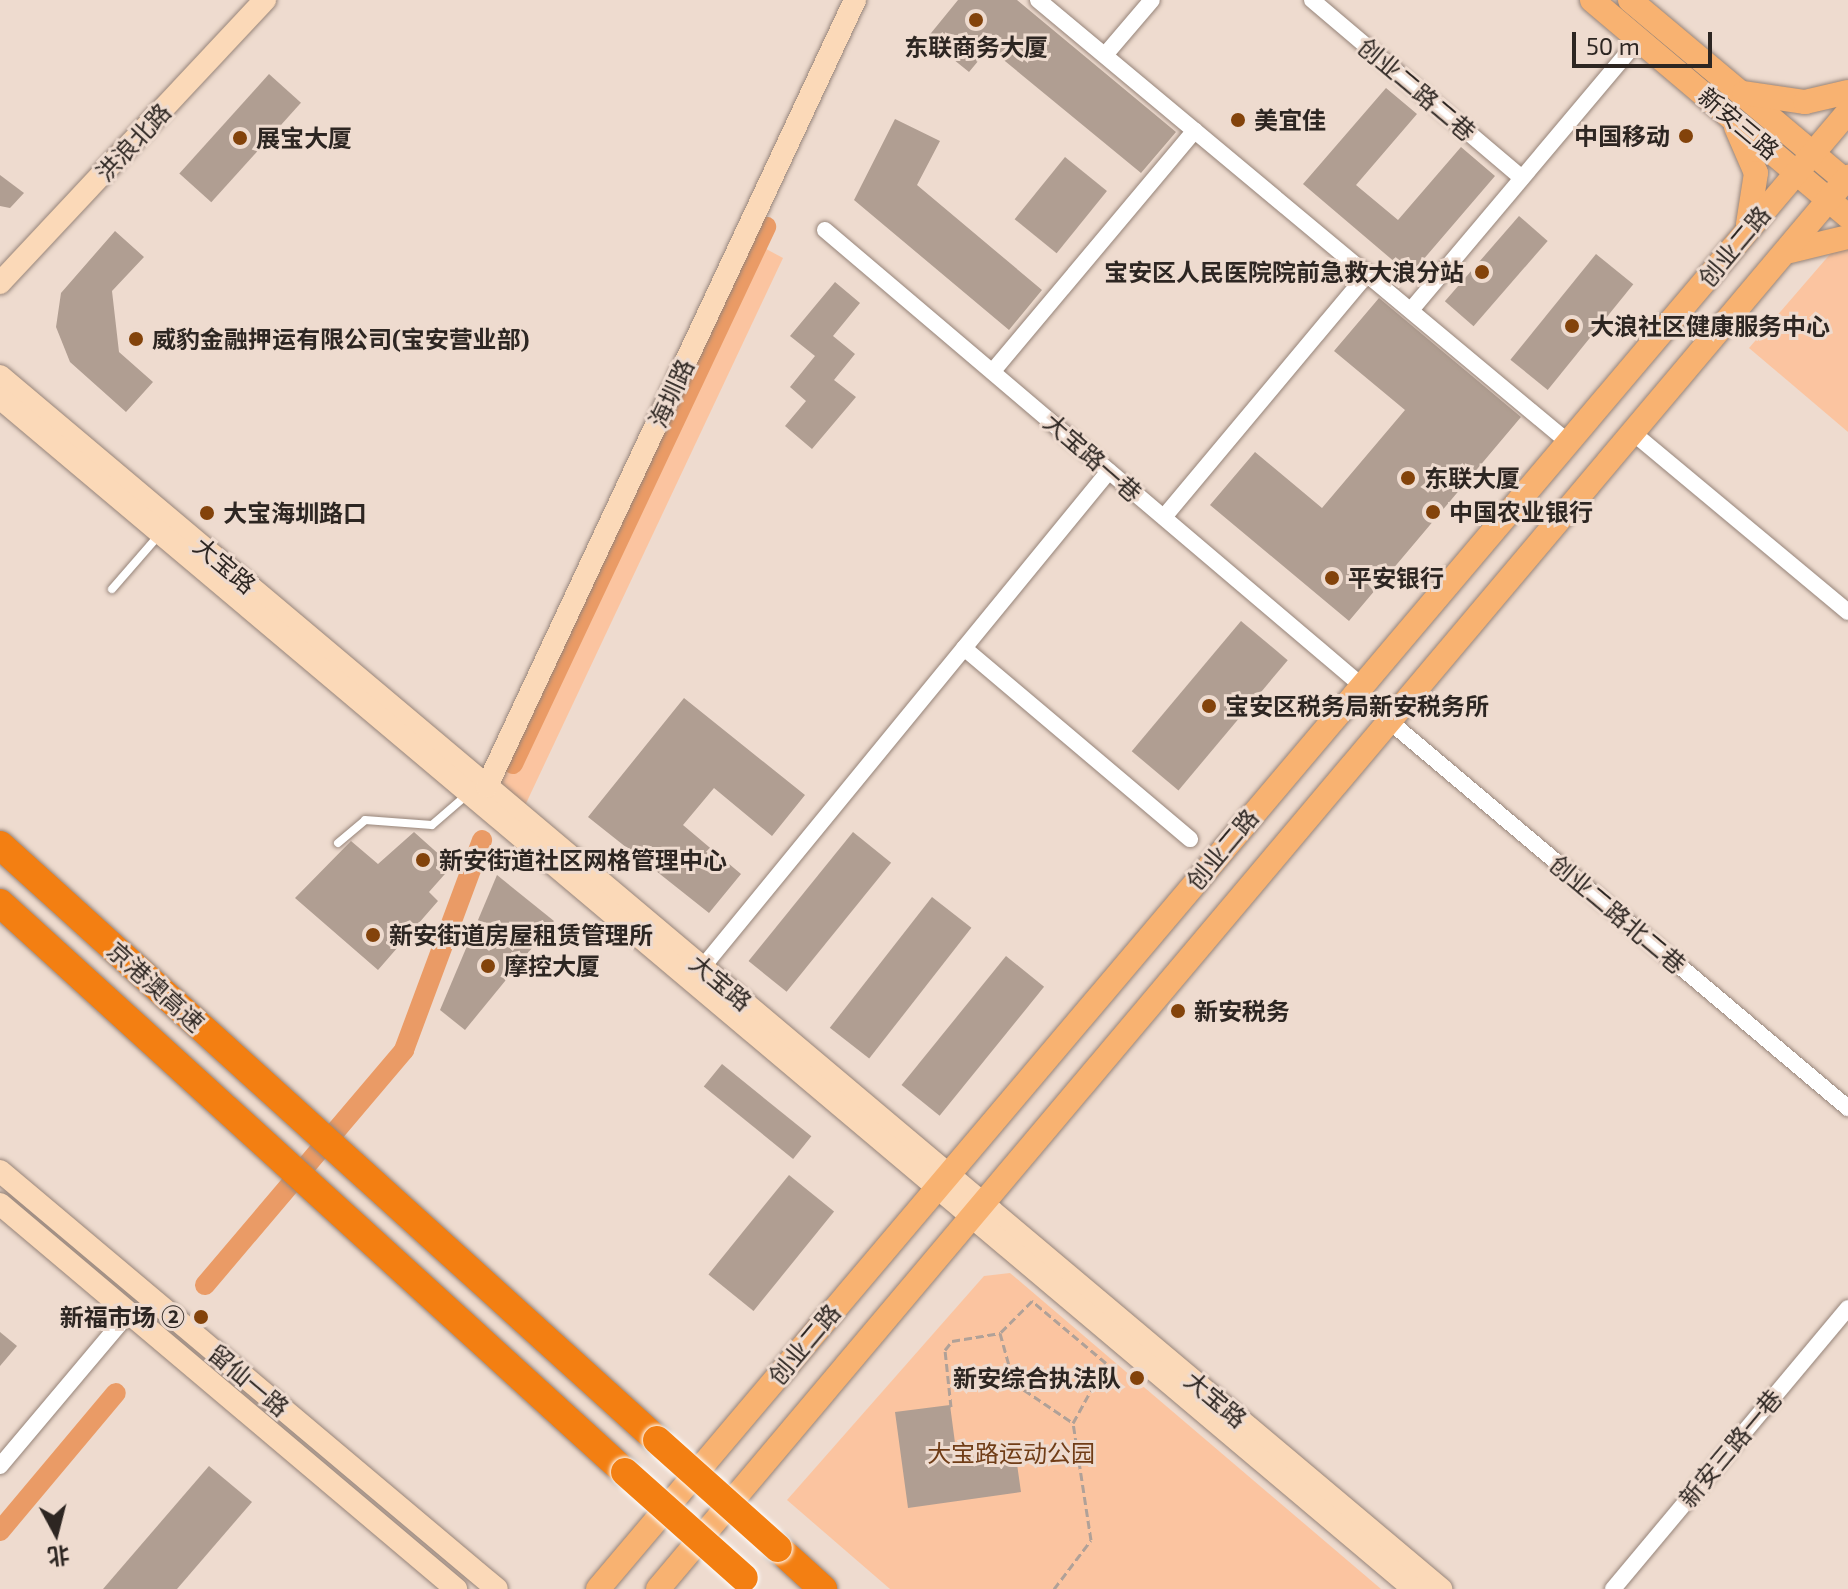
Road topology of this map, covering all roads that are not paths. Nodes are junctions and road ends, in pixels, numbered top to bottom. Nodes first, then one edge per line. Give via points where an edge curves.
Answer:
1 (265, 0) edge
2 (855, 0) edge
3 (1038, 0) edge
4 (1152, 0) edge
5 (1312, 0) edge
6 (1592, 0) edge
7 (1630, 0) edge
8 (1639, 39) junction
9 (1105, 55) junction
10 (1738, 91) junction
11 (1848, 92) edge
12 (1848, 112) edge
13 (1726, 113) junction
14 (1195, 130) junction
15 (1813, 154) junction
16 (1797, 172) junction
17 (1522, 178) junction
18 (1847, 180) edge
19 (1829, 199) junction
20 (1848, 216) edge
21 (825, 230) dead end
22 (1744, 234) junction
23 (1848, 237) edge
24 (1781, 256) junction
25 (1368, 273) junction
26 (0, 283) edge
27 (1411, 310) junction
28 (993, 371) junction
29 (0, 376) edge
30 (0, 398) edge
31 (1632, 432) junction
32 (1568, 442) junction
33 (1109, 471) junction
34 (1164, 517) junction
35 (161, 533) junction
36 (112, 589) dead end
37 (1848, 612) edge
38 (964, 648) junction
39 (1361, 685) junction
40 (1388, 720) junction
41 (478, 789) junction
42 (1190, 839) dead end
43 (338, 843) dead end
44 (0, 845) edge
45 (0, 903) edge
46 (698, 973) junction
47 (1848, 1108) edge
48 (0, 1171) edge
49 (942, 1179) junction
50 (0, 1204) edge
51 (976, 1207) junction
52 (1848, 1308) edge
53 (129, 1313) junction
54 (0, 1466) edge
55 (750, 1584) edge
56 (456, 1589) edge
57 (497, 1589) edge
58 (598, 1589) edge
59 (658, 1589) edge
60 (823, 1589) edge
61 (1414, 1589) edge
62 (1441, 1589) edge
63 (1613, 1589) edge

1 - 26 main road, 洪浪北路
2 - 41 main road, 海圳路
3 - 9 street
4 - 9 street
5 - 17 street, 创业二路二巷
6 - 8 main road, 新安三路
7 - 10 main road, 新安三路
8 - 13 main road, 新安三路
8 - 17 street
9 - 14 street
10 - 11 main road via 1805,102
10 - 15 main road, 新安三路
12 - 15 main road, 创业二路
13 - 16 main road, 新安三路
13 - 22 main road via 1756,173
14 - 25 street
14 - 28 street
15 - 16 main road, 创业二路
15 - 18 main road, 新安三路
16 - 19 main road, 新安三路
16 - 22 main road, 创业二路
17 - 27 street
18 - 19 main road, 创业二路
19 - 20 main road, 新安三路
19 - 24 main road, 创业二路
21 - 28 street, 大宝路一巷
22 - 32 main road, 创业二路
23 - 24 main road via 1819,239
24 - 31 main road, 创业二路
25 - 27 street
25 - 34 street
27 - 32 street
28 - 33 street, 大宝路一巷
29 - 41 main road, 大宝路
30 - 35 main road, 大宝路
31 - 37 street
31 - 40 main road, 创业二路
32 - 39 main road, 创业二路
33 - 34 street, 大宝路一巷
33 - 38 street
34 - 39 street, 大宝路一巷
35 - 36 lane
35 - 41 main road, 大宝路
38 - 42 street
38 - 46 street
39 - 49 main road, 创业二路
40 - 47 street, 创业二路北二巷
40 - 51 main road, 创业二路
41 - 43 lane via 432,825 365,820
41 - 46 main road, 大宝路
44 - 60 highway, 京港澳高速, bridge
45 - 55 highway, 京港澳高速, bridge
46 - 49 main road, 大宝路
48 - 57 main road, 留仙一路
49 - 51 main road, 大宝路
49 - 58 main road, 创业二路
50 - 53 main road, 留仙一路
51 - 59 main road, 创业二路
51 - 61 main road, 大宝路
51 - 62 main road, 大宝路
52 - 63 street, 新安三路一巷
53 - 54 street
53 - 56 main road, 留仙一路

